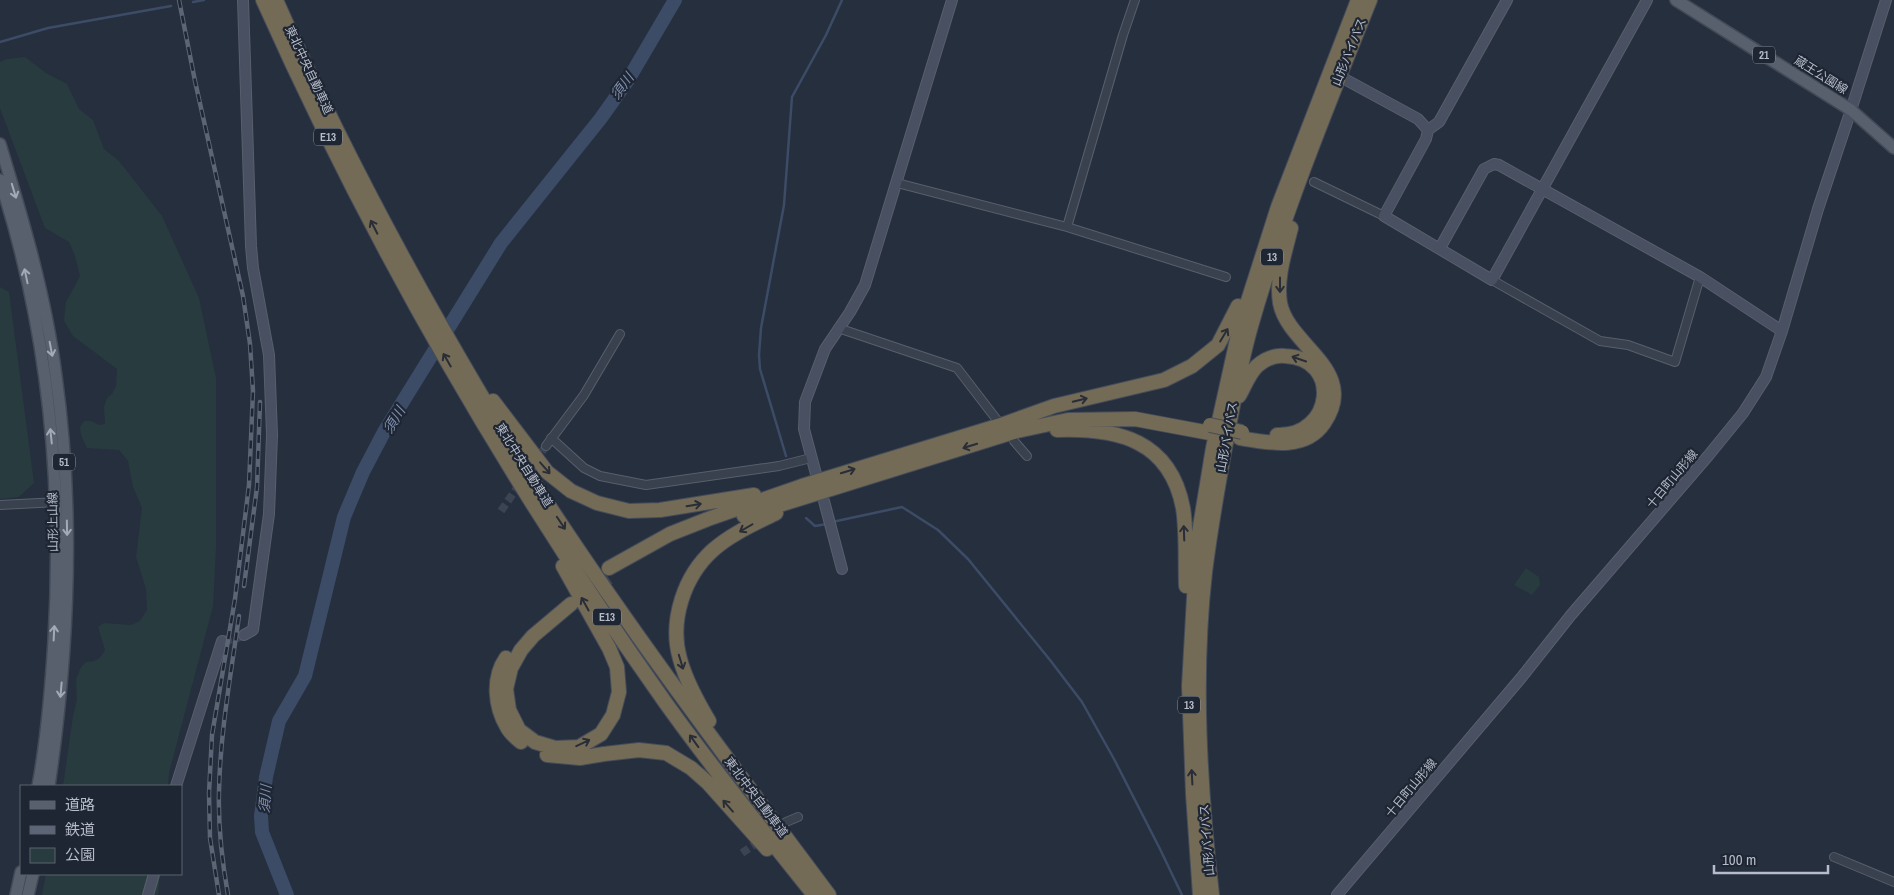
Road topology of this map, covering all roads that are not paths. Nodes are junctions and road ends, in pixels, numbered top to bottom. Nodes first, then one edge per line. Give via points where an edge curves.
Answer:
1 (243, 0) edge
2 (952, 0) edge
3 (1135, 0) edge
4 (1358, 0) edge
5 (1370, 0) edge
6 (1507, 0) edge
7 (1648, 0) edge
8 (1676, 0) edge
9 (1886, 0) edge
10 (268, 1) edge
11 (1339, 76) junction
12 (1852, 110) junction
13 (1428, 130) junction
14 (1316, 136) junction
15 (0, 144) edge
16 (1894, 148) edge
17 (0, 180) edge
18 (1288, 180) junction
19 (1314, 182) dead end
20 (897, 183) junction
21 (1542, 188) junction
22 (1384, 216) junction
23 (1067, 227) junction
24 (1440, 248) junction
25 (402, 267) junction
26 (1226, 277) dead end
27 (1700, 277) junction
28 (1492, 280) junction
29 (838, 328) junction
30 (1782, 331) junction
31 (620, 334) dead end
32 (1232, 406) junction
33 (999, 423) junction
34 (1210, 429) junction
35 (1241, 435) junction
36 (1015, 436) junction
37 (551, 438) junction
38 (503, 443) junction
39 (546, 446) tunnel mouth
40 (1027, 456) dead end
41 (810, 458) junction
42 (816, 474) dead end
43 (804, 492) junction
44 (824, 501) dead end
45 (61, 502) junction
46 (0, 505) edge
47 (842, 569) dead end
48 (611, 571) tunnel mouth
49 (244, 635) dead end
50 (222, 642) dead end
51 (1189, 686) junction
52 (38, 785) edge
53 (49, 785) edge
54 (176, 785) edge
55 (798, 816) dead end
56 (786, 822) dead end
57 (1834, 857) dead end
58 (20, 875) edge
59 (33, 875) edge
60 (154, 875) edge
61 (1894, 882) edge
62 (16, 895) edge
63 (28, 895) edge
64 (148, 895) edge
65 (807, 895) edge
66 (814, 895) edge
67 (829, 895) edge
68 (834, 895) edge
69 (1200, 895) edge
70 (1212, 895) edge
71 (1337, 895) edge

1 - 49 street via 251,246 269,355 272,465 269,514 253,630
2 - 20 street
3 - 23 street
4 - 18 highway, 山形バイパス / 13
5 - 11 highway, 山形バイパス / 13
6 - 13 street via 1439,122
7 - 21 street
8 - 12 main road, 蔵王公園線 / 21
9 - 12 street, 十日町山形線
10 - 25 highway, 東北中央自動車道 / E13 via 293,39
11 - 13 street via 1418,120
11 - 14 highway, 山形バイパス / 13
12 - 16 main road, 蔵王公園線 / 21
12 - 30 street, 十日町山形線 via 1818,209
13 - 22 street
14 - 32 highway, 山形バイパス / 13 via 1269,268
14 -> 35 highway via 1280,270 1280,304 1286,319 1330,376 1334,392 1332,406 1322,426 1303,440 1290,444
15 -> 45 main road, 山形上山線 / 51 via 29,244 56,374 62,422
45 -> 17 main road, 山形上山線 / 51 via 39,341 20,251
33 -> 18 highway via 1054,406 1164,380 1192,366 1218,345 1238,309 1273,206
18 - 51 highway, 山形バイパス / 13 via 1240,326 1212,448 1197,545
19 - 22 street
20 - 23 street
20 - 29 street via 865,285
21 - 24 street via 1499,165 1489,166 1484,169
21 - 27 street
21 - 28 street
22 - 24 street
23 - 26 street
24 - 28 street
25 - 38 highway, 東北中央自動車道 / E13 via 426,299
38 -> 25 highway, 東北中央自動車道 / E13 via 462,388
27 - 28 street via 1675,362 1628,345 1600,341
27 - 30 street
29 - 33 street via 957,368
29 - 41 street via 825,348 805,402 804,429
30 - 71 street, 十日町山形線 via 1766,376 1743,413
31 - 37 street via 584,395
35 -> 32 highway via 1286,435 1300,430 1312,423 1324,406 1324,388 1319,373 1310,363 1295,356 1278,355 1250,373
32 - 70 highway, 山形バイパス / 13 via 1212,521 1201,630 1203,791
33 - 34 highway via 1056,415 1118,412 1138,413
43 -> 33 highway
34 - 35 highway
34 - 36 highway via 1100,418 1068,420
36 - 40 street
36 -> 43 highway
51 -> 36 highway via 1183,511 1180,493 1170,470 1139,443 1113,434 1076,429
37 - 39 street
37 - 41 street via 584,468 600,476 646,485 779,466
38 -> 43 highway via 571,491 597,503 629,511
65 -> 38 highway via 708,783 666,753 639,750 580,758 550,756 524,746 507,728 499,708 496,684 504,661 522,636 569,600 521,650 511,668 506,689 509,710 519,730 535,742 555,748 579,747 601,734 613,715 619,692 610,648 567,572
66 -> 38 highway, 東北中央自動車道 / E13 via 723,780 618,634
38 -> 67 highway, 東北中央自動車道 / E13 via 658,666
41 - 42 street
43 - 48 highway via 712,526
43 -> 68 highway via 712,550 686,587 678,614 677,642 684,673 699,705
44 - 47 street
45 - 46 street
52 -> 45 main road, 山形上山線 / 51 via 51,684
45 -> 53 main road, 山形上山線 / 51 via 67,612 58,726
50 - 54 street
69 -> 51 highway, 山形バイパス / 13 via 1192,794
55 - 56 street
57 - 61 street
58 - 62 main road
59 - 63 main road
60 - 64 street

